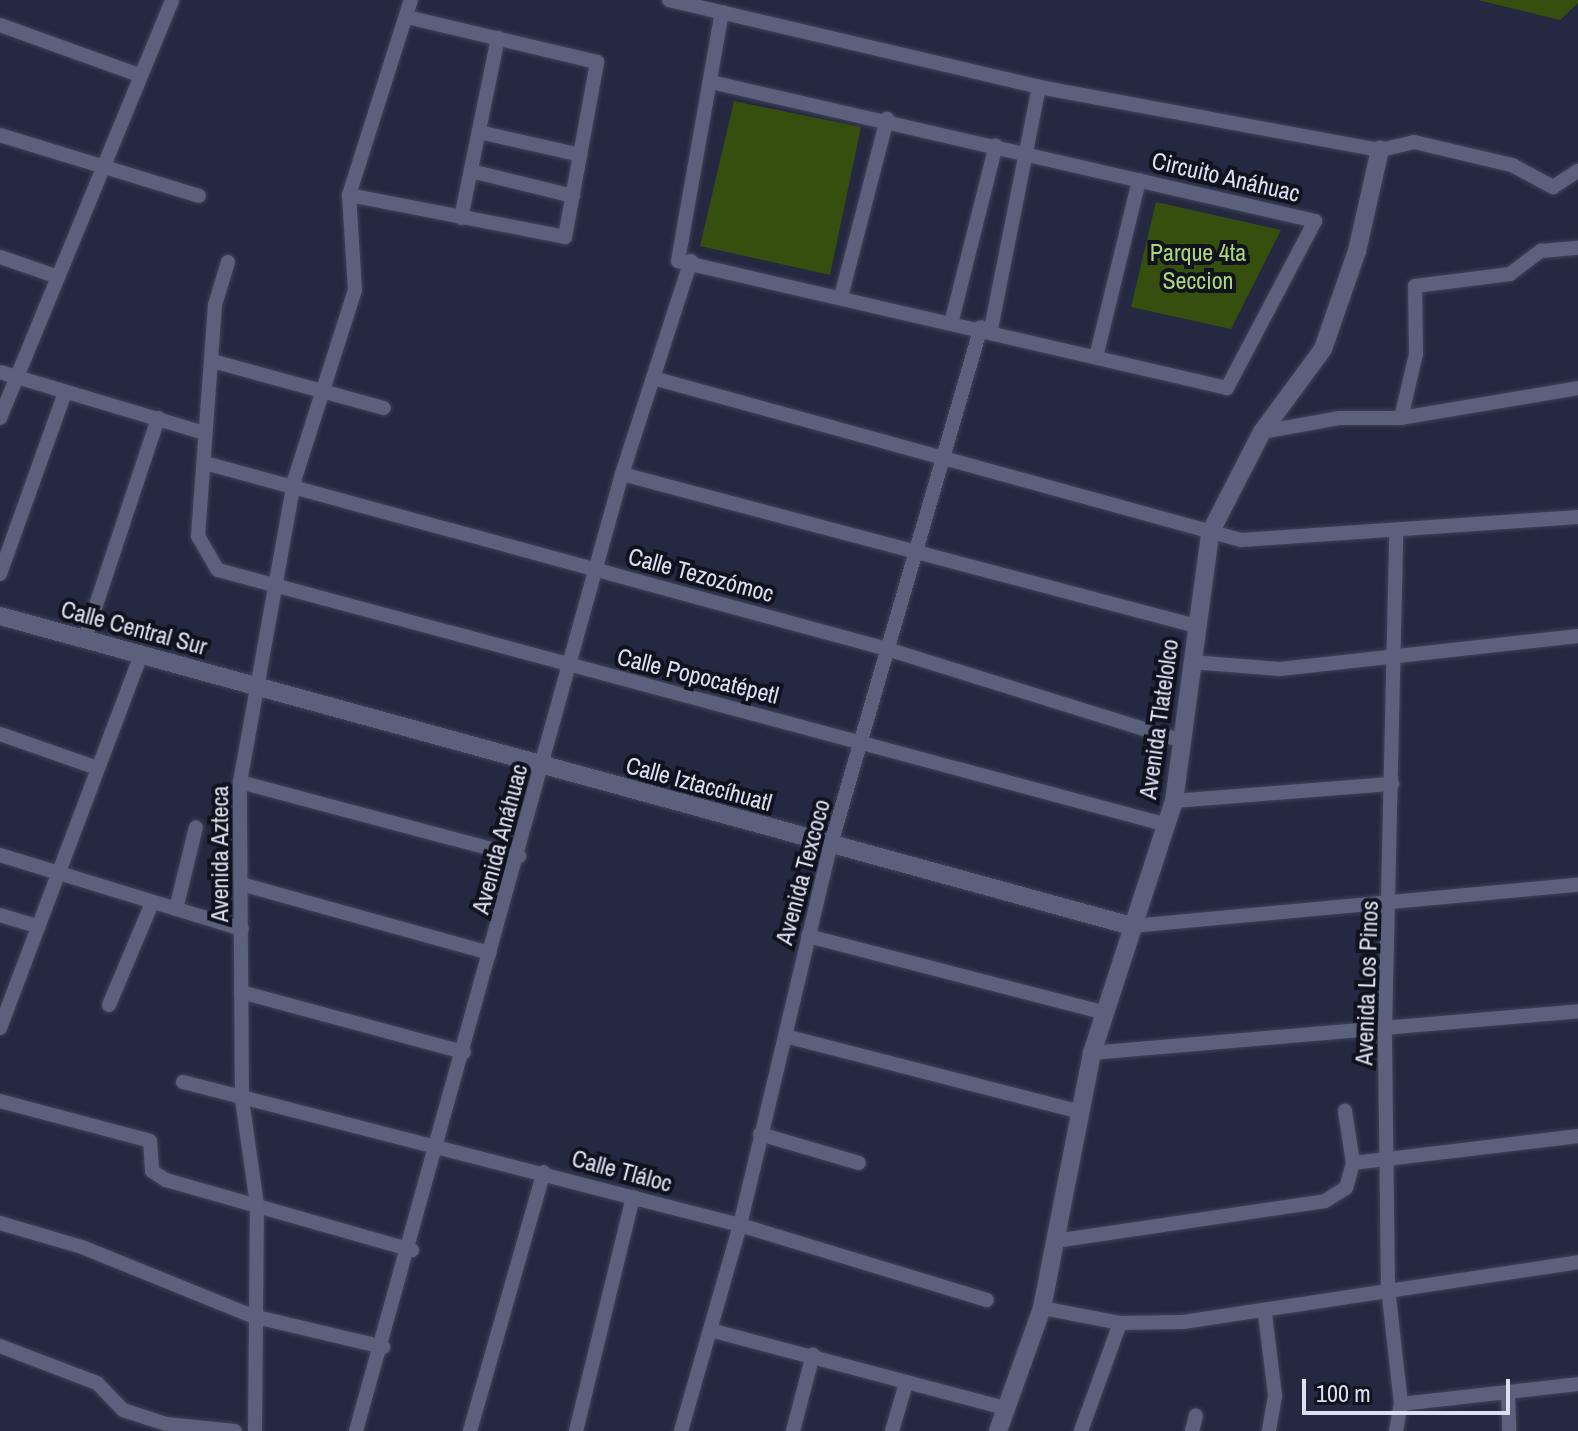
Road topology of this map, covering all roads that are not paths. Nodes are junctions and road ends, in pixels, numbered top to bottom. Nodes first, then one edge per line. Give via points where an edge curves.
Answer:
1 (172, 0) edge
2 (411, 0) edge
3 (669, 0) edge
4 (722, 12) junction
5 (406, 17) junction
6 (0, 25) edge
7 (498, 38) junction
8 (139, 75) junction
9 (711, 82) junction
10 (1039, 87) junction
11 (887, 119) junction
12 (479, 132) junction
13 (0, 135) edge
14 (996, 145) junction
15 (1028, 150) junction
16 (1380, 150) junction
17 (580, 155) junction
18 (100, 168) junction
19 (471, 171) junction
20 (1578, 171) edge
21 (1139, 180) junction
22 (349, 195) junction
23 (199, 196) dead end
24 (573, 196) junction
25 (461, 218) junction
26 (1578, 248) edge
27 (0, 257) edge
28 (691, 261) junction
29 (228, 262) dead end
30 (58, 277) junction
31 (842, 293) junction
32 (952, 320) junction
33 (986, 328) junction
34 (1096, 357) junction
35 (216, 362) junction
36 (0, 372) edge
37 (16, 377) junction
38 (653, 378) junction
39 (1578, 388) edge
40 (65, 392) junction
41 (322, 393) junction
42 (384, 408) dead end
43 (0, 418) edge
44 (158, 418) junction
45 (1401, 418) junction
46 (1262, 432) junction
47 (204, 433) junction
48 (938, 456) junction
49 (205, 463) junction
50 (622, 474) junction
51 (294, 481) junction
52 (1578, 517) edge
53 (1210, 533) junction
54 (1396, 535) junction
55 (911, 554) junction
56 (596, 569) junction
57 (0, 574) edge
58 (277, 584) junction
59 (0, 616) edge
60 (1196, 626) junction
61 (1578, 636) edge
62 (84, 641) junction
63 (887, 649) junction
64 (140, 657) junction
65 (1398, 659) junction
66 (1191, 662) junction
67 (570, 666) junction
68 (256, 683) junction
69 (0, 734) edge
70 (862, 740) junction
71 (1182, 741) junction
72 (544, 765) junction
73 (97, 768) junction
74 (240, 782) junction
75 (1392, 784) junction
76 (1174, 801) junction
77 (1167, 825) junction
78 (196, 827) dead end
79 (831, 844) junction
80 (0, 855) edge
81 (519, 856) junction
82 (56, 876) junction
83 (241, 884) junction
84 (1578, 885) edge
85 (152, 903) junction
86 (1392, 905) junction
87 (176, 909) junction
88 (0, 915) edge
89 (35, 926) junction
90 (1132, 926) junction
91 (242, 929) junction
92 (808, 936) junction
93 (490, 953) junction
94 (241, 992) junction
95 (109, 1005) dead end
96 (1578, 1011) edge
97 (1105, 1013) junction
98 (0, 1028) edge
99 (1385, 1030) junction
100 (785, 1036) junction
101 (464, 1052) junction
102 (1092, 1053) junction
103 (183, 1082) dead end
104 (242, 1099) junction
105 (0, 1101) edge
106 (1078, 1111) junction
107 (1345, 1111) dead end
108 (760, 1134) junction
109 (1578, 1136) edge
110 (437, 1151) junction
111 (1388, 1158) junction
112 (859, 1163) dead end
113 (1353, 1163) junction
114 (544, 1172) junction
115 (633, 1197) junction
116 (257, 1205) junction
117 (0, 1223) edge
118 (740, 1225) junction
119 (1055, 1241) junction
120 (412, 1250) junction
121 (1578, 1262) edge
122 (1388, 1288) junction
123 (987, 1300) dead end
124 (1042, 1308) junction
125 (1265, 1314) junction
126 (252, 1316) junction
127 (1120, 1323) junction
128 (710, 1330) junction
129 (0, 1346) edge
130 (383, 1347) junction
131 (813, 1355) junction
132 (906, 1383) junction
133 (1578, 1384) edge
134 (1508, 1394) junction
135 (1401, 1404) junction
136 (1005, 1408) junction
137 (1196, 1415) dead end
138 (235, 1431) edge
139 (255, 1431) edge
140 (356, 1431) edge
141 (470, 1431) edge
142 (576, 1431) edge
143 (681, 1431) edge
144 (793, 1431) edge
145 (892, 1431) edge
146 (998, 1431) edge
147 (1081, 1431) edge
148 (1192, 1431) edge
149 (1269, 1431) edge
150 (1396, 1431) edge
151 (1509, 1431) edge

1 - 8 street
2 - 5 street
3 - 4 street
4 - 9 street
4 - 10 street
5 - 7 street
5 - 22 street
6 - 8 street
7 - 12 street
7 - 17 street via 597,62
8 - 18 street
9 - 11 street, Circuito Anáhuac
9 - 28 street via 678,261
10 - 15 street, Avenida Texcoco
10 - 16 street
11 - 14 street, Circuito Anáhuac
11 - 31 street
12 - 17 street
12 - 19 street
13 - 18 street
14 - 15 street, Circuito Anáhuac
14 - 32 street
15 - 21 street, Circuito Anáhuac
15 - 33 street, Avenida Texcoco
16 - 20 street via 1403,142 1512,165 1553,187
16 - 46 street, Avenida Tlatelolco via 1357,251 1323,349
17 - 24 street
18 - 23 street
18 - 30 street
19 - 24 street
19 - 25 street
21 - 34 street
21 - 34 street, Circuito Anáhuac via 1315,221 1227,388
22 - 25 street
22 - 41 street, Avenida Azteca via 355,290
24 - 25 street via 565,237
26 - 45 street via 1541,251 1510,274 1415,286 1416,354
27 - 30 street
28 - 31 street, Circuito Anáhuac
28 - 38 street, Avenida Anáhuac
29 - 35 street via 217,292
30 - 37 street
31 - 32 street, Circuito Anáhuac
32 - 33 street, Circuito Anáhuac
33 - 34 street, Circuito Anáhuac
33 - 48 street, Avenida Texcoco
35 - 41 street
35 - 47 street
36 - 37 street
37 - 40 street
37 - 43 street
38 - 48 street
38 - 50 street, Avenida Anáhuac
39 - 45 street
40 - 44 street
40 - 57 street
41 - 42 street
41 - 51 street, Avenida Azteca
44 - 47 street
44 - 62 street
45 - 46 street via 1339,418
46 - 53 street, Avenida Tlatelolco
47 - 49 street
48 - 53 street
48 - 55 street, Avenida Texcoco
49 - 51 street, Calle Tezozómoc
49 - 58 street, Calle Popocatépetl via 198,536 218,570
50 - 55 street
50 - 56 street, Avenida Anáhuac
51 - 56 street, Calle Tezozómoc
51 - 58 street, Avenida Azteca
52 - 54 street
53 - 54 street via 1241,540
53 - 60 street, Avenida Tlatelolco
54 - 65 street, Avenida Los Pinos
55 - 60 street
55 - 63 street, Avenida Texcoco
56 - 63 street, Calle Tezozómoc
56 - 67 street, Avenida Anáhuac
58 - 67 street, Calle Popocatépetl
58 - 68 street, Avenida Azteca
59 - 62 street, Calle Central Sur
60 - 66 street, Avenida Tlatelolco
61 - 65 street
62 - 64 street, Calle Central Sur
63 - 70 street, Avenida Texcoco
63 - 71 street, Calle Tezozómoc
64 - 68 street, Calle Central Sur
64 - 73 street
65 - 66 street via 1280,669
65 - 75 street, Avenida Los Pinos
66 - 71 street, Avenida Tlatelolco
67 - 70 street, Calle Popocatépetl
67 - 72 street, Avenida Anáhuac
68 - 72 street, Calle Iztaccíhuatl
68 - 74 street, Avenida Azteca
69 - 73 street
70 - 77 street, Calle Popocatépetl
70 - 79 street, Avenida Texcoco
71 - 76 street, Avenida Tlatelolco
72 - 79 street, Calle Iztaccíhuatl
72 - 81 street, Avenida Anáhuac
73 - 82 street
74 - 81 street
74 - 83 street, Avenida Azteca
75 - 76 street
75 - 86 street, Avenida Los Pinos
76 - 77 street, Avenida Tlatelolco
77 - 90 street, Avenida Tlatelolco
78 - 87 street
79 - 90 street, Calle Iztaccíhuatl
79 - 92 street, Avenida Texcoco
80 - 82 street
81 - 93 street, Avenida Anáhuac
82 - 85 street
82 - 89 street
83 - 91 street, Avenida Azteca
83 - 93 street
84 - 86 street
85 - 87 street
85 - 95 street
86 - 90 street
86 - 99 street, Avenida Los Pinos
87 - 91 street
88 - 89 street
89 - 98 street
90 - 97 street, Avenida Tlatelolco
91 - 94 street, Avenida Azteca
92 - 97 street
92 - 100 street, Avenida Texcoco
93 - 101 street, Avenida Anáhuac
94 - 101 street
94 - 104 street, Avenida Azteca
96 - 99 street
97 - 102 street, Avenida Tlatelolco
99 - 102 street
99 - 111 street, Avenida Los Pinos
100 - 106 street
100 - 108 street, Avenida Texcoco
101 - 110 street, Avenida Anáhuac
102 - 106 street, Avenida Tlatelolco
103 - 104 street, Calle Tláloc
104 - 110 street, Calle Tláloc
104 - 116 street, Avenida Azteca
105 - 116 street via 150,1141 152,1171 166,1180
106 - 119 street, Avenida Tlatelolco
107 - 113 street
108 - 112 street
108 - 118 street, Avenida Texcoco
109 - 111 street
110 - 114 street, Calle Tláloc
110 - 120 street, Avenida Anáhuac
111 - 113 street
111 - 122 street, Avenida Los Pinos
113 - 119 street via 1346,1188 1325,1201
114 - 115 street, Calle Tláloc
114 - 141 street
115 - 118 street, Calle Tláloc
115 - 142 street
116 - 120 street
116 - 126 street, Avenida Azteca
117 - 126 street via 82,1247
118 - 123 street, Calle Tláloc
118 - 128 street, Avenida Texcoco
119 - 124 street, Avenida Tlatelolco
120 - 130 street, Avenida Anáhuac
121 - 122 street
122 - 125 street
122 - 135 street, Avenida Los Pinos
124 - 127 street
124 - 136 street, Avenida Tlatelolco
125 - 127 street
125 - 149 street via 1275,1396
126 - 130 street
126 - 139 street, Avenida Azteca
127 - 147 street
128 - 131 street
128 - 143 street, Avenida Texcoco
129 - 138 street via 97,1383 123,1410 166,1424
130 - 140 street, Avenida Anáhuac
131 - 132 street
131 - 144 street
132 - 136 street
132 - 145 street
133 - 134 street
134 - 135 street
134 - 151 street
135 - 150 street, Avenida Los Pinos
136 - 146 street, Avenida Tlatelolco
137 - 148 street

